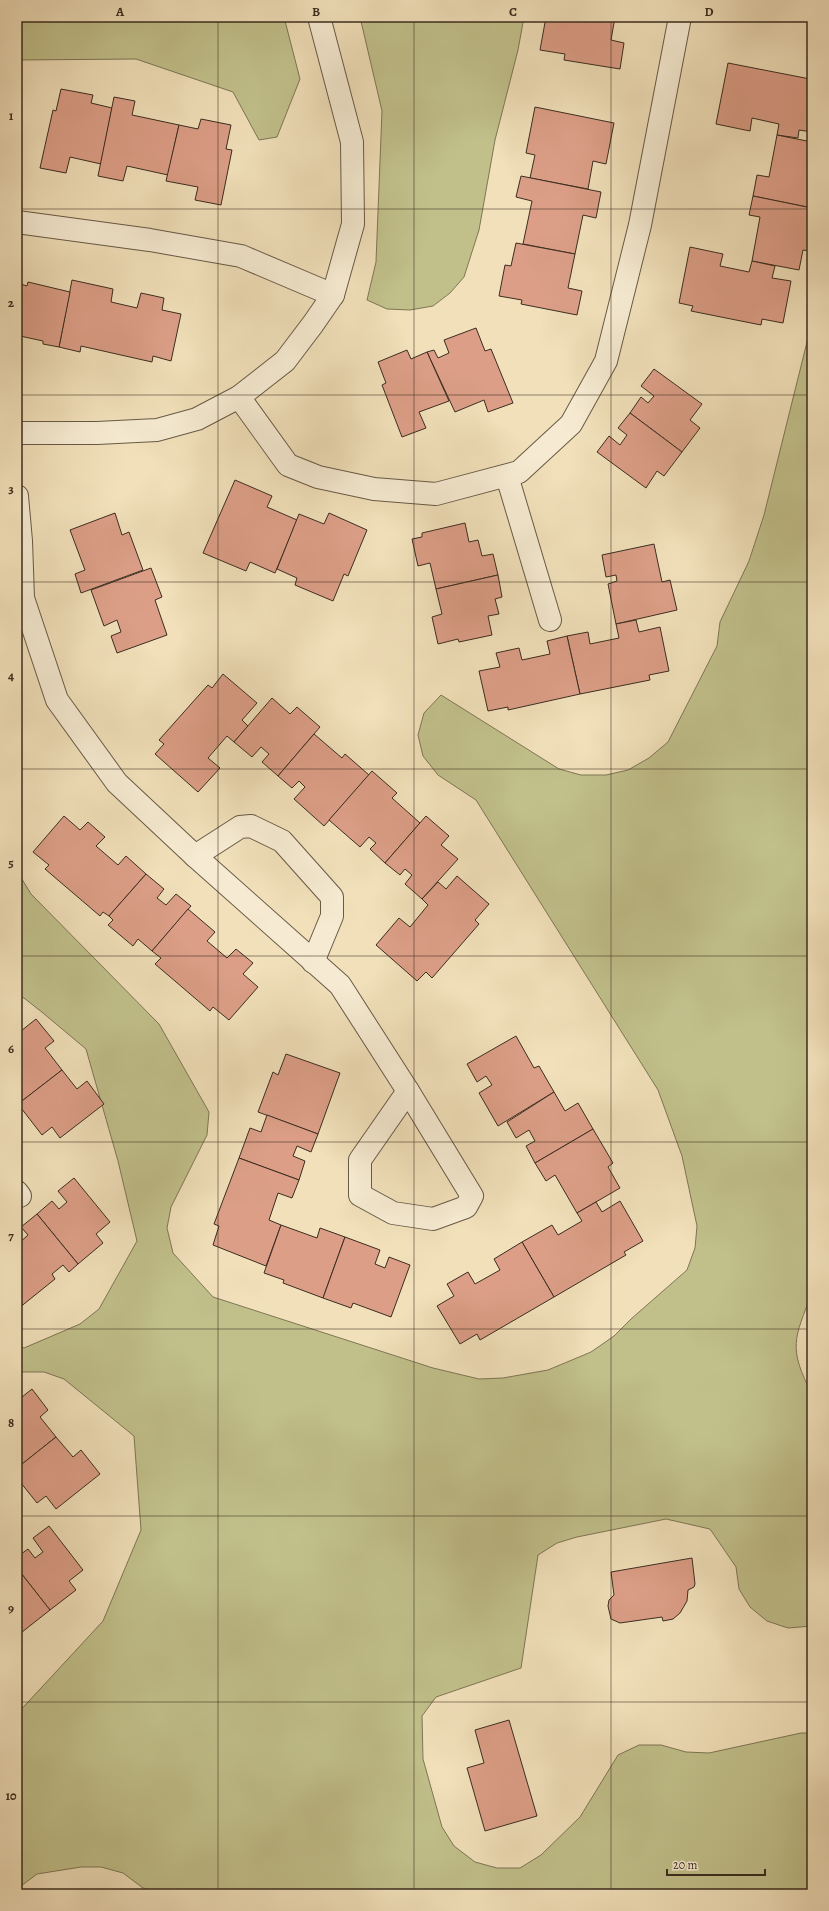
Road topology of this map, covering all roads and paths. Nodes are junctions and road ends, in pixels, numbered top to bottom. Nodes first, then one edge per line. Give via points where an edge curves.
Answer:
1 (319, 17) edge
2 (680, 17) edge
3 (17, 222) edge
4 (333, 295) junction
5 (239, 397) junction
6 (17, 433) edge
7 (506, 476) junction
8 (17, 496) edge
9 (19, 542) edge
10 (550, 620) dead end
11 (194, 856) junction
12 (313, 962) junction
13 (408, 1090) junction

1 - 4 street via 352,142 353,224
2 - 7 street via 640,225 606,361 571,424 519,472
3 - 4 street via 150,240 241,256
4 - 5 street via 285,361
5 - 6 street via 197,419 157,430
5 - 7 street via 288,465 318,477 374,489 436,494
7 - 10 street
8 - 9 street
9 - 11 street via 22,598 57,700 117,783
11 - 12 street
11 - 12 street via 240,827 251,826 282,841 332,897 332,916
12 - 13 street via 340,985
13 - 13 street via 472,1196 466,1207 434,1219 393,1213 360,1195 360,1160

